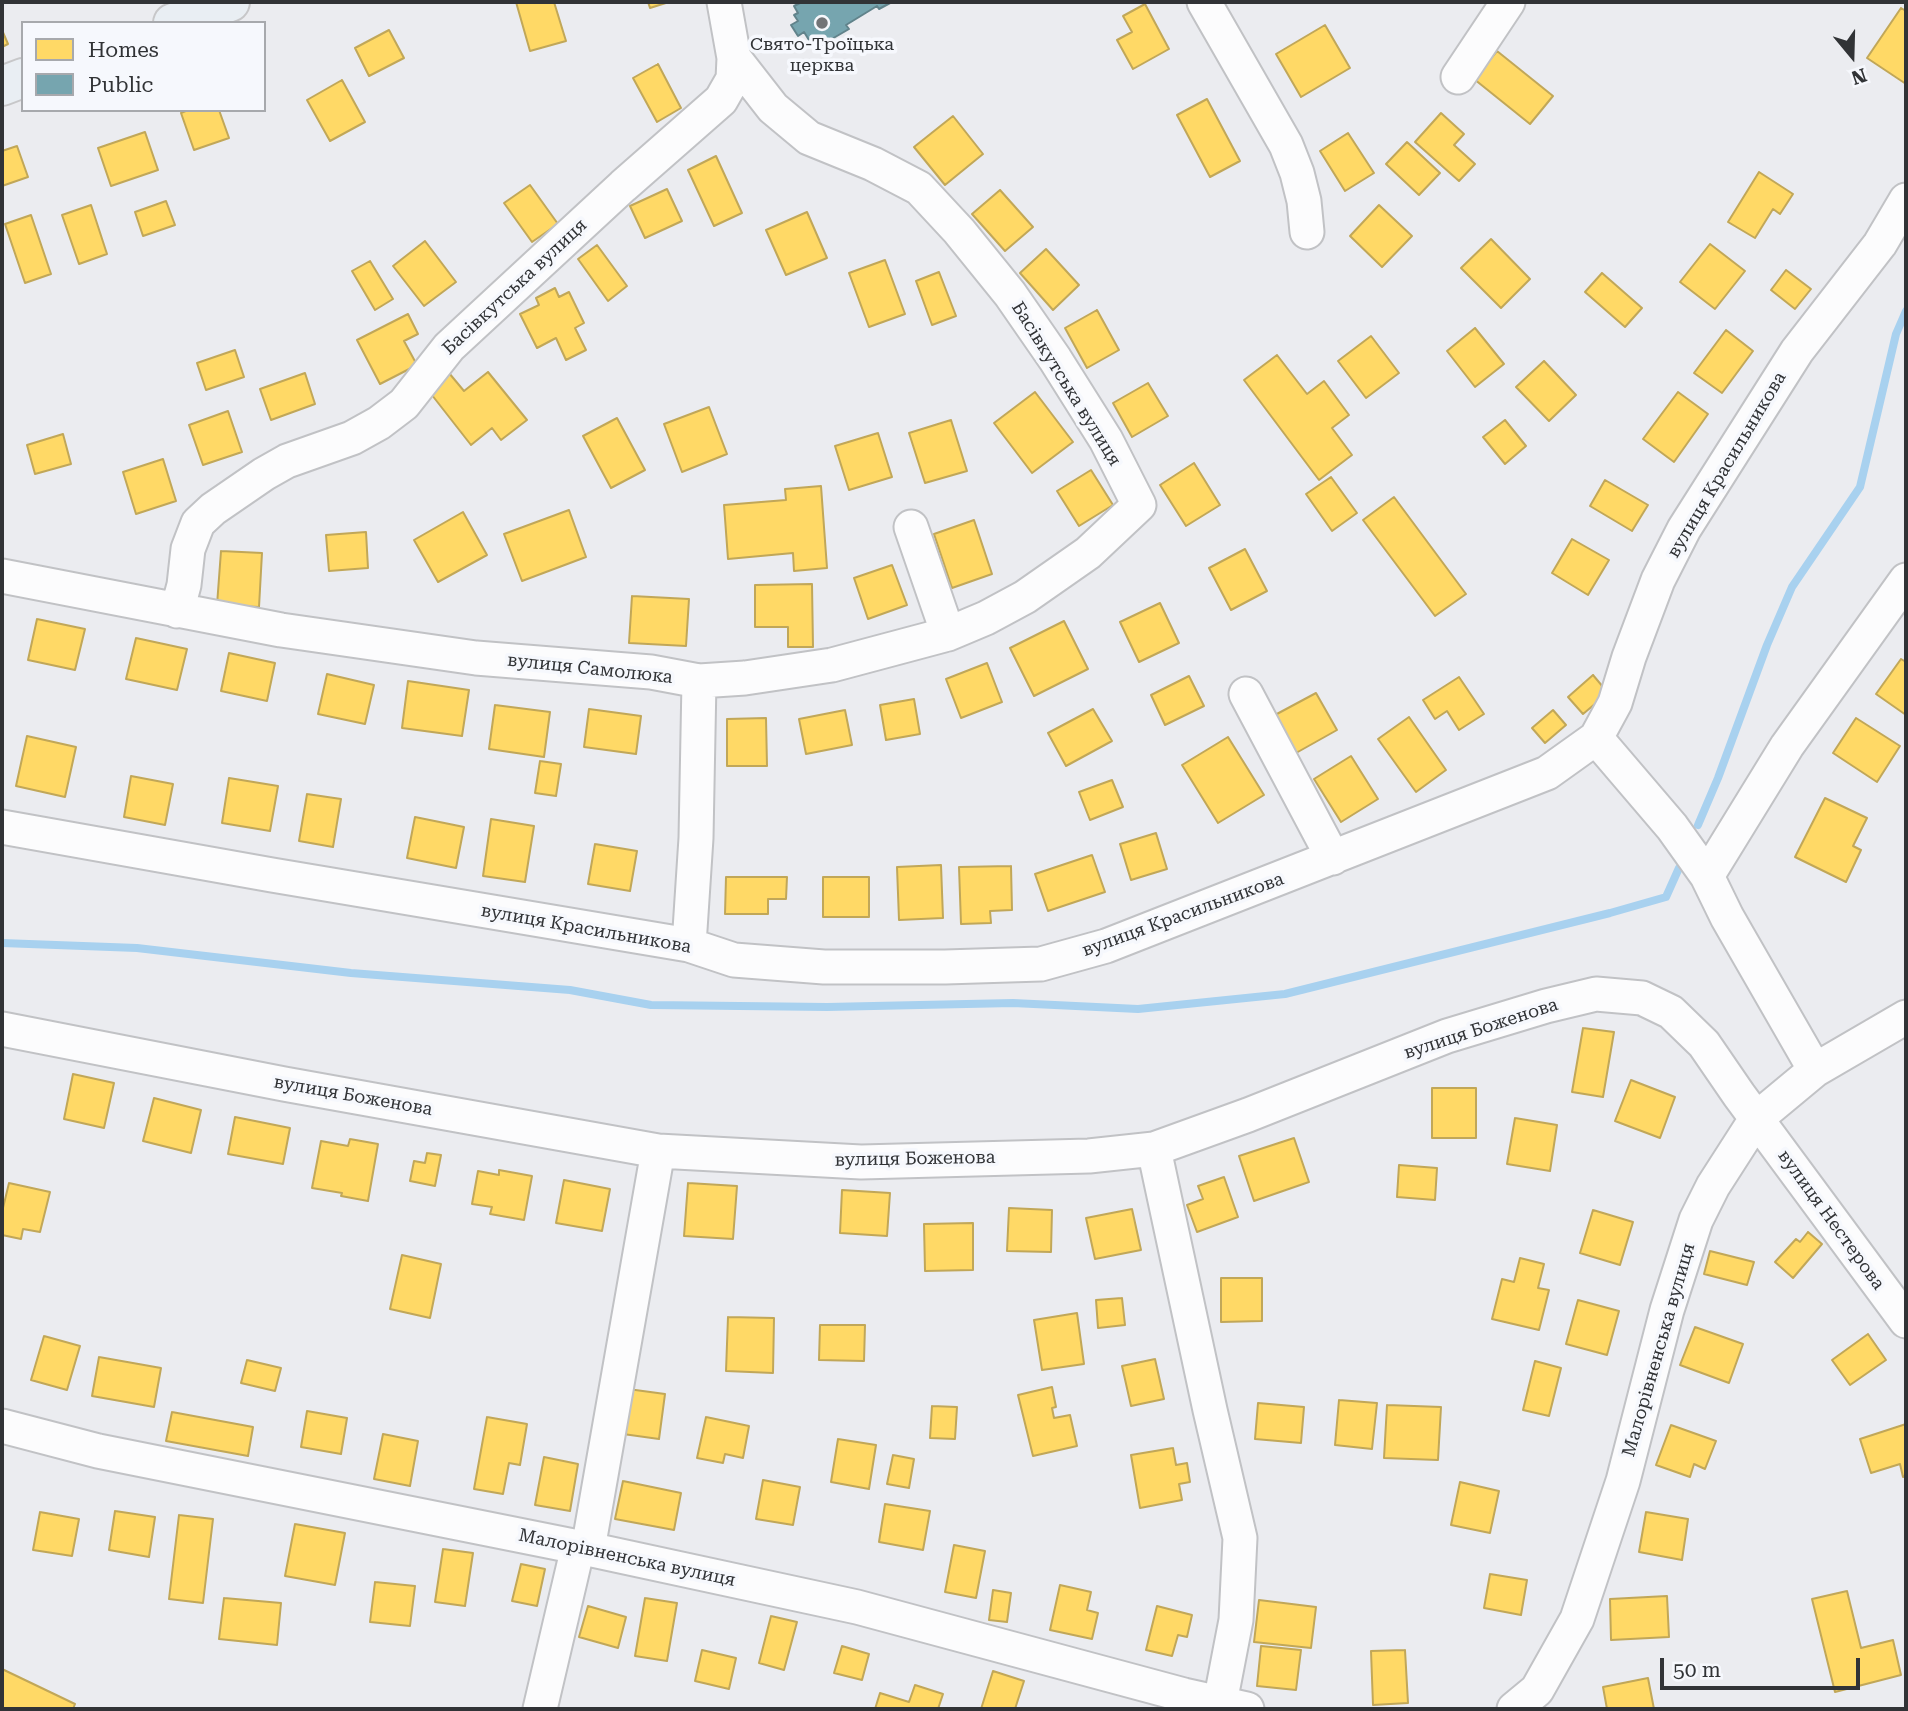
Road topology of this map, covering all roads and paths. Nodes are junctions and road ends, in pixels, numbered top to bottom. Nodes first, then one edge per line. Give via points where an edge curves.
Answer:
1 (230, 2) edge
2 (724, 2) edge
3 (1204, 2) edge
4 (1508, 2) edge
5 (178, 21) edge
6 (734, 58) junction
7 (1458, 77) dead end
8 (21, 79) edge
9 (2, 86) edge
10 (1906, 200) edge
11 (1307, 232) dead end
12 (1139, 505) joint
13 (911, 527) dead end
14 (2, 576) edge
15 (1906, 580) edge
16 (177, 611) junction
17 (948, 634) junction
18 (699, 681) junction
19 (1246, 694) dead end
20 (1596, 738) junction
21 (2, 827) edge
22 (1333, 858) junction
23 (1707, 876) junction
24 (689, 945) junction
25 (1906, 1017) edge
26 (2, 1029) edge
27 (1815, 1070) junction
28 (1756, 1119) junction
29 (1154, 1149) junction
30 (658, 1151) junction
31 (1906, 1321) edge
32 (2, 1426) edge
33 (583, 1548) junction
34 (1233, 1706) edge
35 (541, 1709) edge
36 (1514, 1709) edge

1 - 5 main road
2 - 6 street, Басівкутська вулиця
3 - 11 street via 1286,145 1300,183
4 - 7 street
6 - 12 street, Басівкутська вулиця via 774,108 809,138 919,188 959,231 1055,359 1106,440
6 - 16 street, Басівкутська вулиця via 733,79 722,100 488,309 449,347 404,404 352,438 264,474 198,523 188,549
8 - 9 main road
10 - 20 street, вулиця Красильникова via 1880,244 1797,351 1684,528 1658,580 1615,703
12 - 17 street, вулиця Самолюка via 1088,553 1025,597
13 - 17 street
14 - 16 street, вулиця Самолюка
15 - 23 street via 1787,746
16 - 18 street, вулиця Самолюка via 281,631 476,658
17 - 18 street, вулиця Самолюка via 832,665
18 - 24 street
19 - 22 street
20 - 22 street, вулиця Красильникова via 1548,773
20 - 23 street
21 - 24 street, вулиця Красильникова
22 - 24 street, вулиця Красильникова via 1106,946 1041,964 824,967 734,960
23 - 27 street
25 - 27 street, Малорівненська вулиця
26 - 30 street, вулиця Боженова
27 - 28 street, Малорівненська вулиця
28 - 29 street, вулиця Боженова via 1704,1044 1671,1012 1642,998 1596,994 1447,1036
28 - 31 street, вулиця Нестерова
28 - 36 street, Малорівненська вулиця via 1696,1220 1667,1310 1623,1481 1577,1619 1536,1690
29 - 30 street, вулиця Боженова via 1089,1156 861,1162
29 - 34 street via 1240,1538
30 - 33 street
32 - 33 street, Малорівненська вулиця via 98,1451
33 - 34 street, Малорівненська вулиця via 857,1607
33 - 35 street

